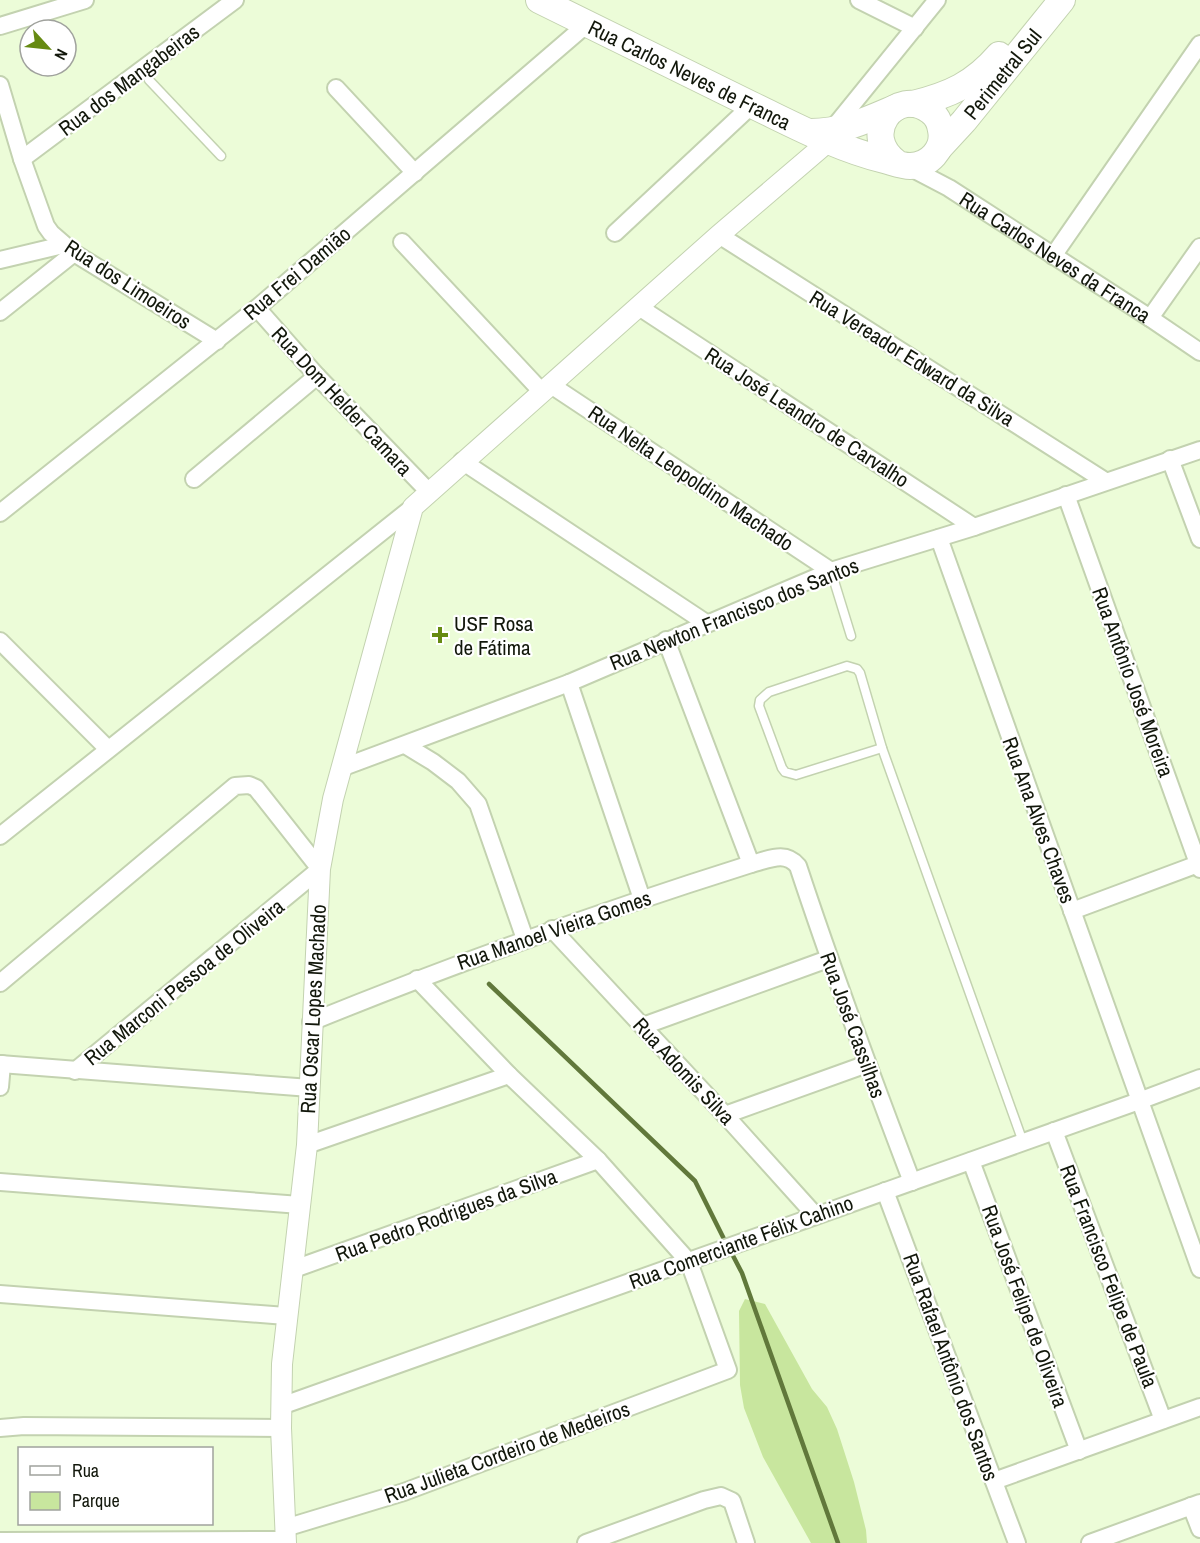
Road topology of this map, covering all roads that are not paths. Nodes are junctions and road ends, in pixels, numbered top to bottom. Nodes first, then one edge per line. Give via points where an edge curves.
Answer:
1 (85, 0) edge
2 (236, 0) edge
3 (538, 0) edge
4 (859, 0) edge
5 (937, 0) edge
6 (1042, 0) edge
7 (1062, 0) edge
8 (587, 24) junction
9 (0, 26) edge
10 (915, 28) junction
11 (1200, 44) edge
12 (145, 75) junction
13 (0, 85) edge
14 (336, 88) dead end
15 (752, 105) junction
16 (904, 106) junction
17 (822, 135) junction
18 (937, 151) junction
19 (221, 156) dead end
20 (22, 159) junction
21 (902, 165) junction
22 (415, 173) junction
23 (949, 188) junction
24 (615, 233) dead end
25 (719, 235) junction
26 (402, 242) dead end
27 (1200, 247) edge
28 (69, 249) junction
29 (1053, 256) junction
30 (0, 260) edge
31 (639, 307) junction
32 (257, 308) junction
33 (0, 312) edge
34 (1150, 318) junction
35 (217, 341) junction
36 (1200, 352) edge
37 (317, 376) junction
38 (546, 388) junction
39 (1200, 450) edge
40 (1170, 459) junction
41 (462, 461) junction
42 (194, 479) dead end
43 (1105, 481) junction
44 (429, 492) junction
45 (1066, 495) junction
46 (413, 507) junction
47 (0, 513) edge
48 (974, 527) junction
49 (939, 538) junction
50 (1200, 539) edge
51 (831, 571) junction
52 (706, 623) junction
53 (851, 636) dead end
54 (666, 640) junction
55 (0, 641) edge
56 (569, 683) junction
57 (405, 745) junction
58 (107, 748) junction
59 (882, 748) junction
60 (341, 768) junction
61 (0, 836) edge
62 (751, 864) junction
63 (798, 866) joint
64 (1199, 866) edge
65 (320, 870) junction
66 (642, 898) junction
67 (1072, 911) junction
68 (552, 929) junction
69 (525, 939) junction
70 (828, 959) junction
71 (417, 979) junction
72 (0, 983) edge
73 (312, 1022) junction
74 (643, 1026) junction
75 (1, 1064) edge
76 (867, 1064) junction
77 (75, 1071) junction
78 (509, 1075) junction
79 (1200, 1078) edge
80 (0, 1087) edge
81 (310, 1088) junction
82 (1139, 1101) junction
83 (725, 1115) junction
84 (1054, 1131) junction
85 (1023, 1142) junction
86 (307, 1145) junction
87 (598, 1160) junction
88 (971, 1161) junction
89 (0, 1182) edge
90 (912, 1182) junction
91 (885, 1191) junction
92 (300, 1205) junction
93 (814, 1215) junction
94 (689, 1262) junction
95 (294, 1269) junction
96 (1200, 1269) edge
97 (0, 1294) edge
98 (286, 1316) junction
99 (281, 1406) junction
100 (1200, 1407) edge
101 (1163, 1420) junction
102 (0, 1428) edge
103 (281, 1428) junction
104 (1079, 1451) junction
105 (994, 1481) junction
106 (1196, 1504) edge
107 (1200, 1529) edge
108 (285, 1537) edge
109 (1111, 1540) edge
110 (0, 1541) edge
111 (586, 1543) edge
112 (746, 1543) edge
113 (1017, 1543) edge
114 (1090, 1543) edge

1 - 9 street
2 - 12 street, Rua dos Mangabeiras
3 - 8 main road, Rua Carlos Neves de Franca
4 - 10 street
5 - 10 street
6 - 16 main road, Perimetral Sul via 977,77 961,88
7 - 18 main road, Perimetral Sul
8 - 15 main road, Rua Carlos Neves de Franca
8 - 22 street, Rua Frei Damião
10 - 17 street
11 - 29 street
12 - 19 lane
12 - 20 street, Rua dos Mangabeiras
13 - 20 street, Rua dos Limoeiros
14 - 22 street
15 - 17 main road, Rua Carlos Neves de Franca
15 - 24 street
16 - 17 main road, Perimetral Sul
16 - 18 main road via 923,106 939,121 942,138
16 - 21 main road via 888,114 880,131 883,150
17 - 21 main road, Rua Carlos Neves da Franca via 859,154
17 - 25 street
18 - 21 main road via 919,165
18 - 23 street via 935,164
20 - 28 street, Rua dos Limoeiros via 46,226
21 - 23 street, Rua Carlos Neves da Franca
22 - 32 street, Rua Frei Damião
23 - 29 street, Rua Carlos Neves da Franca
25 - 31 street
25 - 43 street, Rua Vereador Edward da Silva
26 - 38 street, Rua Nelta Leopoldino Machado
27 - 34 street
28 - 30 street
28 - 33 street
28 - 35 street, Rua dos Limoeiros
29 - 34 street, Rua Carlos Neves da Franca
31 - 38 street
31 - 48 street, Rua José Leandro de Carvalho
32 - 35 street, Rua Frei Damião
32 - 37 street, Rua Dom Helder Camara
34 - 36 street, Rua Carlos Neves da Franca
35 - 47 street, Rua Frei Damião
37 - 42 street
37 - 44 street, Rua Dom Helder Camara
38 - 41 street
38 - 51 street, Rua Nelta Leopoldino Machado
39 - 40 street, Rua Newton Francisco dos Santos
40 - 43 street, Rua Newton Francisco dos Santos
40 - 50 street
41 - 44 street
41 - 52 street
43 - 45 street, Rua Newton Francisco dos Santos
44 - 46 street
45 - 48 street, Rua Newton Francisco dos Santos
45 - 64 street, Rua Antônio José Moreira
46 - 58 street
46 - 60 street, Rua Oscar Lopes Machado
48 - 49 street, Rua Newton Francisco dos Santos
49 - 51 street, Rua Newton Francisco dos Santos
49 - 67 street, Rua Ana Alves Chaves
51 - 52 street, Rua Newton Francisco dos Santos
51 - 53 lane
52 - 54 street, Rua Newton Francisco dos Santos
54 - 56 street, Rua Newton Francisco dos Santos
54 - 62 street
55 - 58 street
56 - 57 street, Rua Newton Francisco dos Santos
56 - 66 street
57 - 60 street, Rua Newton Francisco dos Santos
57 - 69 street via 458,781 478,804
58 - 61 street
59 - 59 lane via 860,673 852,667 769,692 760,700 782,768 790,774
59 - 85 lane
60 - 65 street, Rua Oscar Lopes Machado
62 - 63 street, Rua Manoel Vieira Gomes via 784,856
62 - 66 street, Rua Manoel Vieira Gomes
63 - 70 street, Rua José Cassilhas
64 - 67 street
65 - 72 street via 256,788 235,786
65 - 73 street, Rua Oscar Lopes Machado
65 - 77 street, Rua Marconi Pessoa de Oliveira
66 - 68 street, Rua Manoel Vieira Gomes
67 - 82 street, Rua Ana Alves Chaves
68 - 69 street, Rua Manoel Vieira Gomes
68 - 74 street, Rua Adomis Silva
69 - 71 street, Rua Manoel Vieira Gomes
70 - 74 street
70 - 76 street, Rua José Cassilhas
71 - 73 street, Rua Manoel Vieira Gomes
71 - 78 street
73 - 81 street, Rua Oscar Lopes Machado
74 - 83 street, Rua Adomis Silva
75 - 77 street
75 - 80 street
76 - 83 street
76 - 90 street, Rua José Cassilhas
77 - 81 street
78 - 86 street
78 - 87 street
79 - 82 street, Rua Comerciante Félix Cahino
81 - 86 street, Rua Oscar Lopes Machado
82 - 84 street, Rua Comerciante Félix Cahino
82 - 96 street, Rua Ana Alves Chaves
83 - 93 street, Rua Adomis Silva
84 - 85 street, Rua Comerciante Félix Cahino
84 - 101 street, Rua Francisco Felipe de Paula
85 - 88 street, Rua Comerciante Félix Cahino
86 - 92 street, Rua Oscar Lopes Machado
87 - 94 street
87 - 95 street, Rua Pedro Rodrigues da Silva
88 - 90 street, Rua Comerciante Félix Cahino
88 - 104 street, Rua José Felipe de Oliveira
89 - 92 street
90 - 91 street, Rua Comerciante Félix Cahino
91 - 93 street, Rua Comerciante Félix Cahino
91 - 105 street, Rua Rafael Antônio dos Santos
92 - 95 street, Rua Oscar Lopes Machado
93 - 94 street, Rua Comerciante Félix Cahino
94 - 99 street, Rua Comerciante Félix Cahino
94 - 108 street, Rua Julieta Cordeiro de Medeiros via 728,1370
95 - 98 street, Rua Oscar Lopes Machado
97 - 98 street
98 - 99 street, Rua Oscar Lopes Machado
99 - 103 street, Rua Oscar Lopes Machado
100 - 101 street
101 - 104 street
102 - 103 street
103 - 108 street, Rua Oscar Lopes Machado
104 - 105 street
105 - 113 street, Rua Rafael Antônio dos Santos
106 - 107 street
106 - 109 street
108 - 110 street, Rua Julieta Cordeiro de Medeiros
109 - 114 street
111 - 112 street via 722,1496 732,1501

